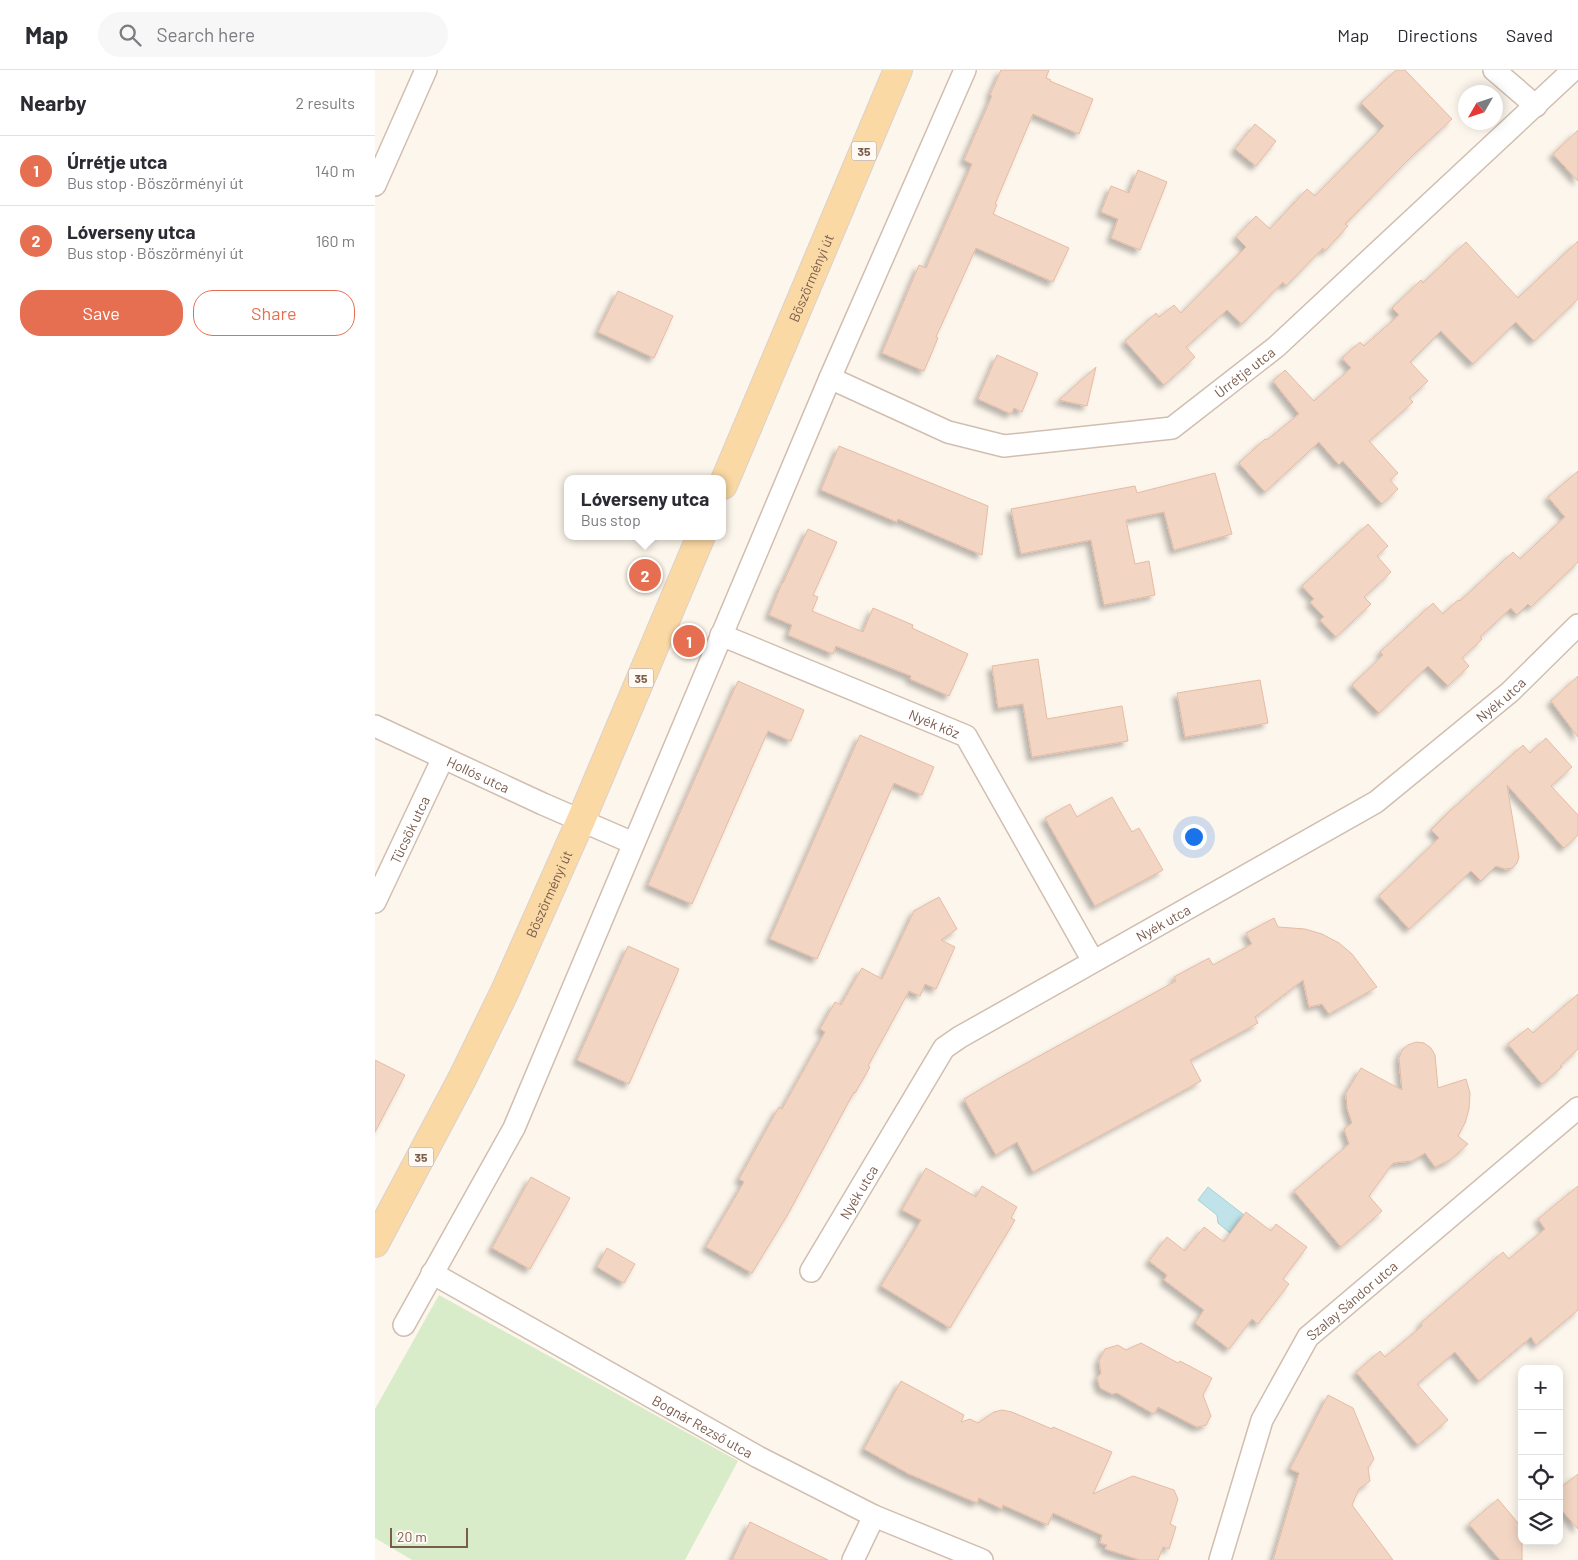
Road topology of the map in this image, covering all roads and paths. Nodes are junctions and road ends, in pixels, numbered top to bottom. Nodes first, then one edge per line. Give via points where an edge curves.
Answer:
1 (426, 70) edge
2 (898, 70) edge
3 (965, 70) edge
4 (1494, 70) edge
5 (1573, 70) edge
6 (1536, 106) junction
7 (375, 185) edge
8 (830, 378) junction
9 (726, 478) edge
10 (699, 540) edge
11 (1578, 626) edge
12 (721, 635) junction
13 (375, 726) edge
14 (443, 758) junction
15 (581, 820) junction
16 (633, 843) junction
17 (375, 902) edge
18 (1093, 961) junction
19 (1578, 1108) edge
20 (375, 1243) edge
21 (811, 1271) dead end
22 (432, 1273) junction
23 (404, 1324) dead end
24 (874, 1516) junction
25 (853, 1560) edge
26 (982, 1560) edge
27 (1219, 1560) edge

1 - 7 street
2 - 9 main road, Böszörményi út / 35
3 - 8 street
4 - 6 street
5 - 6 street, Úrrétje utca
6 - 8 street, Úrrétje utca via 1276,347 1172,428 1004,446 948,432
8 - 12 street
10 - 15 main road, Böszörményi út / 35
11 - 18 street, Nyék utca via 1510,692 1375,802
12 - 16 street
12 - 18 street, Nyék köz via 966,736
13 - 14 street, Hollós utca
14 - 15 street, Hollós utca
14 - 17 street, Tücsök utca
15 - 16 street, Hollós utca
15 - 20 main road, Böszörményi út / 35 via 462,1080
16 - 22 street via 514,1128
18 - 21 street, Nyék utca via 944,1048
19 - 27 street, Szalay Sándor utca via 1308,1337 1262,1420
22 - 23 street
22 - 24 street, Bognár Rezső utca via 758,1457
24 - 25 street
24 - 26 street, Bognár Rezső utca

